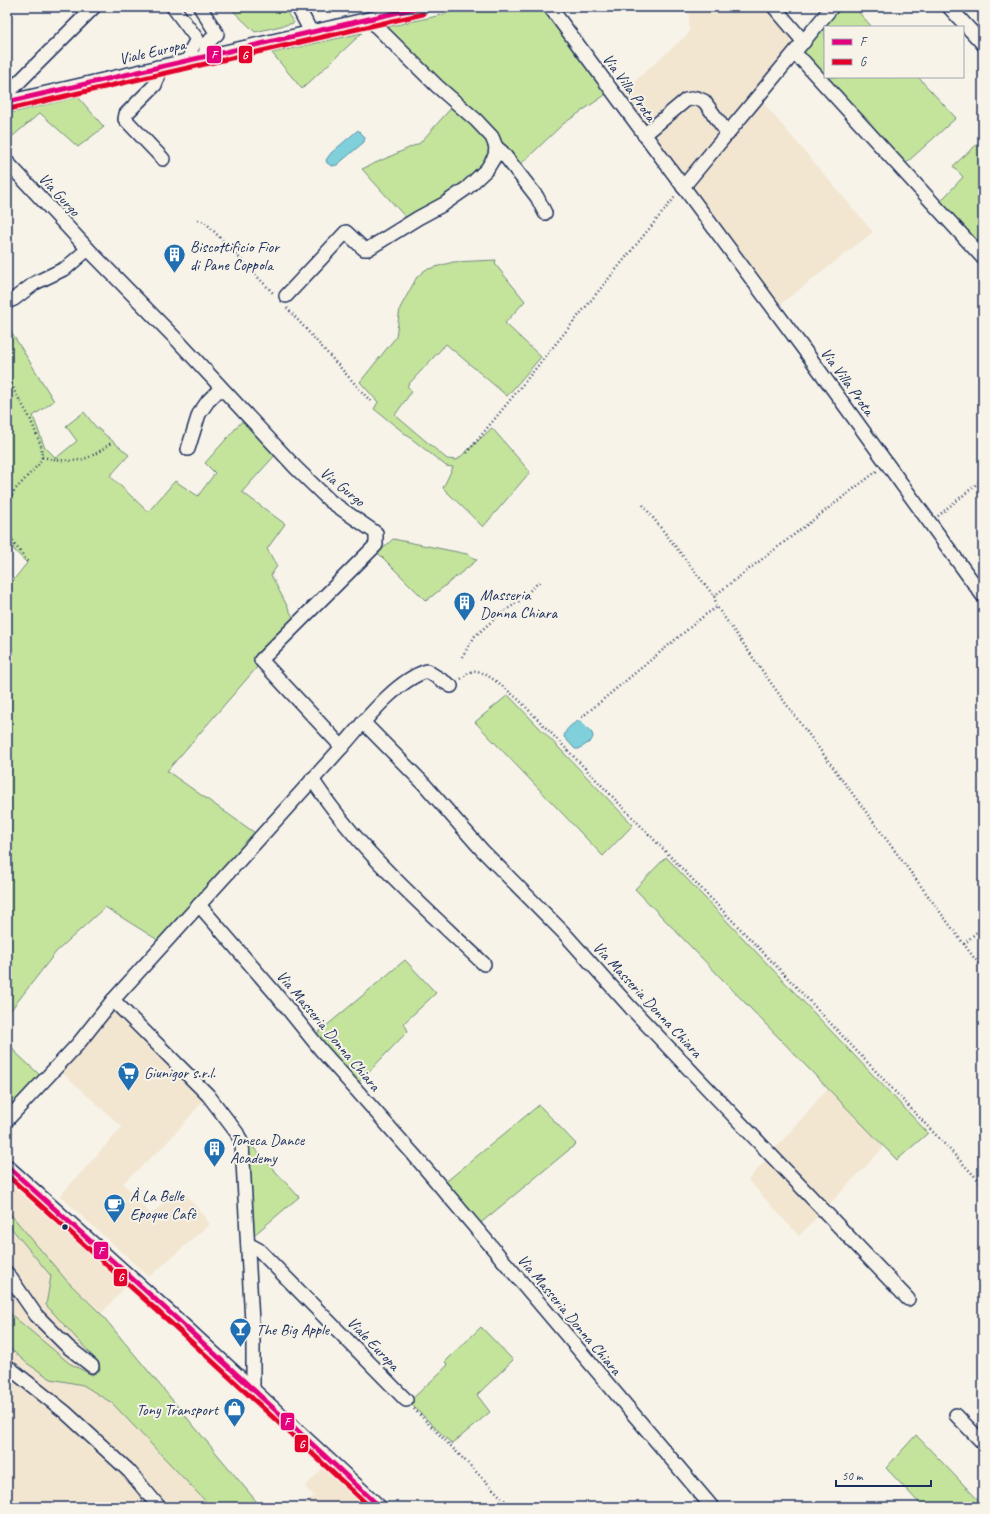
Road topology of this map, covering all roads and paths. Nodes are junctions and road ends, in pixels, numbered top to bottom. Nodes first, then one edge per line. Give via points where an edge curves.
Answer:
1 (94, 7) edge
2 (173, 7) edge
3 (200, 7) edge
4 (298, 7) edge
5 (421, 7) edge
6 (550, 7) edge
7 (774, 7) edge
8 (832, 7) edge
9 (950, 7) edge
10 (372, 19) junction
11 (311, 32) junction
12 (804, 42) junction
13 (983, 44) edge
14 (794, 54) junction
15 (205, 56) junction
16 (190, 59) junction
17 (158, 67) junction
18 (7, 100) edge
19 (728, 134) junction
20 (644, 135) junction
21 (496, 147) junction
22 (163, 159) dead end
23 (7, 162) edge
24 (683, 187) junction
25 (545, 213) dead end
26 (88, 249) junction
27 (983, 258) edge
28 (286, 296) dead end
29 (7, 302) edge
30 (7, 373) edge
31 (221, 388) junction
32 (111, 443) dead end
33 (188, 449) dead end
34 (467, 453) dead end
35 (42, 456) junction
36 (886, 463) junction
37 (983, 480) edge
38 (7, 492) edge
39 (13, 492) junction
40 (643, 505) dead end
41 (930, 523) junction
42 (29, 563) dead end
43 (540, 581) dead end
44 (714, 596) junction
45 (983, 596) edge
46 (717, 607) junction
47 (462, 658) dead end
48 (451, 686) joint
49 (582, 717) dead end
50 (364, 722) junction
51 (342, 747) junction
52 (312, 780) junction
53 (199, 905) junction
54 (983, 926) edge
55 (964, 944) junction
56 (484, 964) dead end
57 (983, 970) edge
58 (113, 1000) junction
59 (7, 1120) edge
60 (7, 1166) edge
61 (983, 1186) edge
62 (248, 1244) junction
63 (7, 1273) edge
64 (908, 1299) dead end
65 (7, 1366) edge
66 (92, 1366) dead end
67 (253, 1390) junction
68 (406, 1400) joint
69 (956, 1415) dead end
70 (983, 1443) edge
71 (159, 1507) edge
72 (380, 1507) edge
73 (511, 1507) edge
74 (712, 1507) edge

1 - 18 street via 11,90
2 - 16 street via 197,39 191,50
3 - 15 street via 217,34 209,40
4 - 11 street
5 - 10 street, Viale Europa
6 - 20 street, Via Villa Prota
7 - 12 street
8 - 12 street
9 - 13 street
10 - 11 street, Viale Europa
10 - 21 street via 379,30 492,137
11 - 15 street, Viale Europa
12 - 14 street
14 - 19 street
14 - 27 street
15 - 16 street, Viale Europa
16 - 17 street, Viale Europa
17 - 18 street, Viale Europa
17 - 22 street via 155,85 126,114 125,119
19 - 20 street via 704,102 697,98 686,100
19 - 24 street
20 - 24 street, Via Villa Prota
21 - 25 street via 537,197
21 - 28 street via 495,156 487,169 467,188 368,248 364,249 346,232
23 - 26 street, Via Gurgo
24 - 34 path
24 - 36 street, Via Villa Prota
26 - 29 street via 66,268 35,283
26 - 31 street, Via Gurgo
30 - 35 path via 30,418 41,446
31 - 33 street via 199,414
31 - 51 street, Via Gurgo via 301,474 330,500 376,533 376,545 261,660
32 - 35 path via 98,454 82,461 65,461
35 - 39 path via 38,465
36 - 41 street, Via Villa Prota
36 - 44 path
37 - 41 path
38 - 39 path
39 - 42 path via 9,503 9,532 15,545
40 - 44 path
41 - 45 street, Via Villa Prota
43 - 47 path via 518,602 474,636
44 - 46 path
46 - 49 path
46 - 55 path
48 - 50 street via 433,673 422,672 399,687
48 - 61 path via 468,672 478,671 507,688 779,969
50 - 51 street
50 - 64 street, Via Masseria Donna Chiara
51 - 52 street
52 - 53 street
52 - 56 street via 367,851
53 - 58 street
53 - 74 street, Via Masseria Donna Chiara
54 - 55 path
55 - 57 path
58 - 59 street via 78,1044
58 - 62 street via 208,1095 237,1133 244,1158
60 - 67 street
62 - 67 street
62 - 68 street, Viale Europa via 259,1250
63 - 66 street via 36,1315 68,1347
65 - 71 street via 65,1412 124,1466
67 - 72 street
68 - 73 path
69 - 70 street

